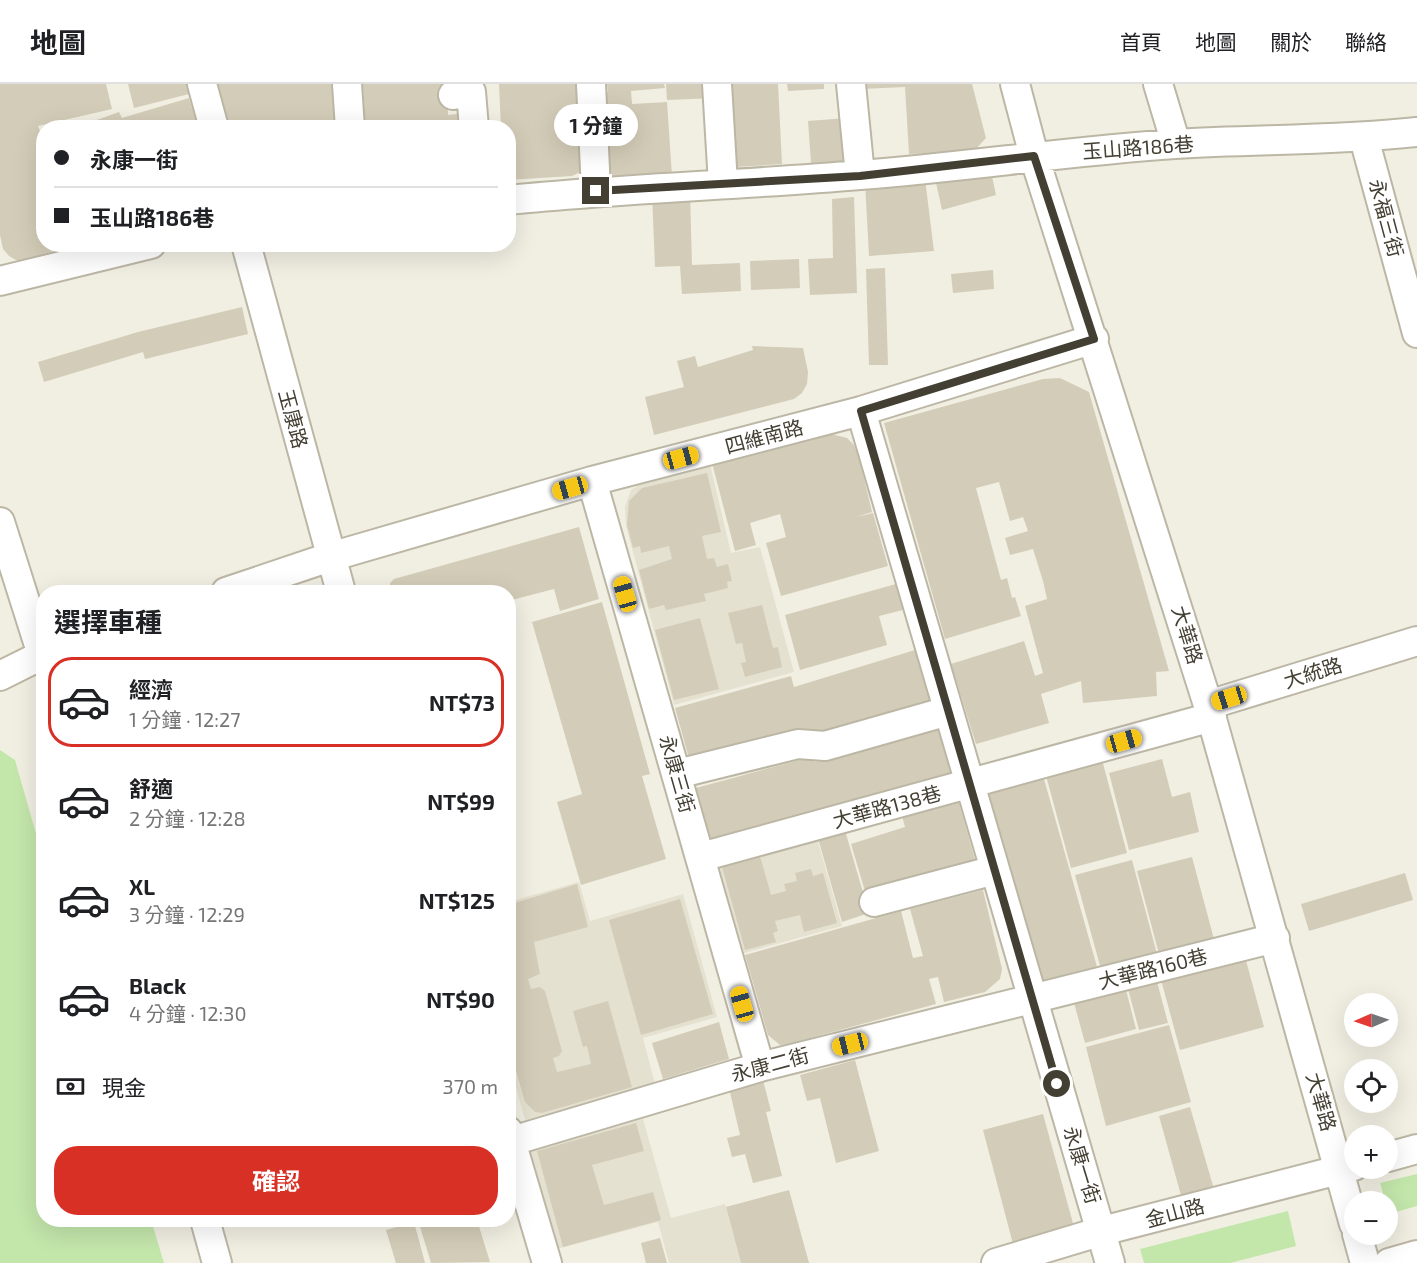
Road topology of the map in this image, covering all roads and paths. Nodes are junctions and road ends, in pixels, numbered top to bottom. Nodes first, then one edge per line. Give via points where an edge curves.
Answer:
1 (202, 84) edge
2 (347, 84) edge
3 (591, 84) edge
4 (717, 84) edge
5 (851, 84) edge
6 (1015, 84) edge
7 (1158, 84) edge
8 (453, 95) dead end
9 (212, 120) edge
10 (349, 120) edge
11 (473, 120) edge
12 (1417, 132) edge
13 (1364, 138) junction
14 (1176, 144) junction
15 (1034, 156) junction
16 (860, 176) junction
17 (723, 184) junction
18 (596, 191) junction
19 (516, 199) edge
20 (118, 252) edge
21 (248, 252) edge
22 (0, 281) edge
23 (1411, 289) edge
24 (1417, 333) edge
25 (1094, 339) junction
26 (861, 411) junction
27 (592, 482) junction
28 (0, 522) edge
29 (330, 557) junction
30 (6, 568) edge
31 (247, 585) edge
32 (339, 585) edge
33 (36, 640) edge
34 (1417, 641) edge
35 (36, 660) edge
36 (0, 676) edge
37 (948, 711) junction
38 (1210, 711) junction
39 (677, 774) junction
40 (970, 784) junction
41 (700, 857) junction
42 (995, 870) junction
43 (873, 902) dead end
44 (1275, 938) junction
45 (1031, 999) junction
46 (760, 1067) junction
47 (516, 1134) edge
48 (1417, 1149) edge
49 (1398, 1154) edge
50 (516, 1157) edge
51 (1344, 1158) edge
52 (1344, 1169) edge
53 (207, 1227) edge
54 (1102, 1231) junction
55 (1360, 1245) edge
56 (1417, 1255) edge
57 (217, 1263) edge
58 (547, 1263) edge
59 (996, 1263) edge
60 (1110, 1263) edge
61 (1365, 1263) edge
62 (1389, 1263) edge

1 - 9 street
2 - 10 street
3 - 18 street
4 - 17 street
5 - 16 street
6 - 15 street, 大華路
7 - 14 street
8 - 11 street via 471,92
12 - 13 street, 玉山路186巷
13 - 14 street, 玉山路186巷
13 - 23 street, 永福三街
14 - 15 street, 玉山路186巷
15 - 16 street, 玉山路186巷
15 - 25 street, 大華路
16 - 17 street, 玉山路186巷
17 - 18 street, 玉山路186巷
18 - 19 street, 玉山路186巷
20 - 22 street
21 - 29 street, 玉康路
23 - 24 street, 永福三街
25 - 26 street, 四維南路
25 - 38 street, 大華路
26 - 27 street, 四維南路
26 - 37 street, 永康一街
27 - 29 street, 四維南路
27 - 39 street, 永康三街
28 - 30 street
29 - 31 street, 四維南路
29 - 32 street, 玉康路
30 - 33 street
34 - 38 street, 大統路
35 - 36 street
37 - 39 street via 825,746 798,744
37 - 40 street, 永康一街
38 - 40 street, 大華路138巷
38 - 44 street, 大華路
39 - 41 street, 永康三街
40 - 41 street, 大華路138巷
40 - 42 street, 永康一街
41 - 46 street, 永康三街
42 - 43 street
42 - 45 street, 永康一街
44 - 45 street, 大華路160巷
44 - 51 street, 大華路
45 - 46 street, 永康二街
45 - 54 street, 永康一街
46 - 47 street, 永康二街
48 - 49 street
50 - 58 street
52 - 54 street, 金山路
53 - 57 street
54 - 59 street, 金山路
54 - 60 street, 永康一街
55 - 61 street
56 - 62 street

